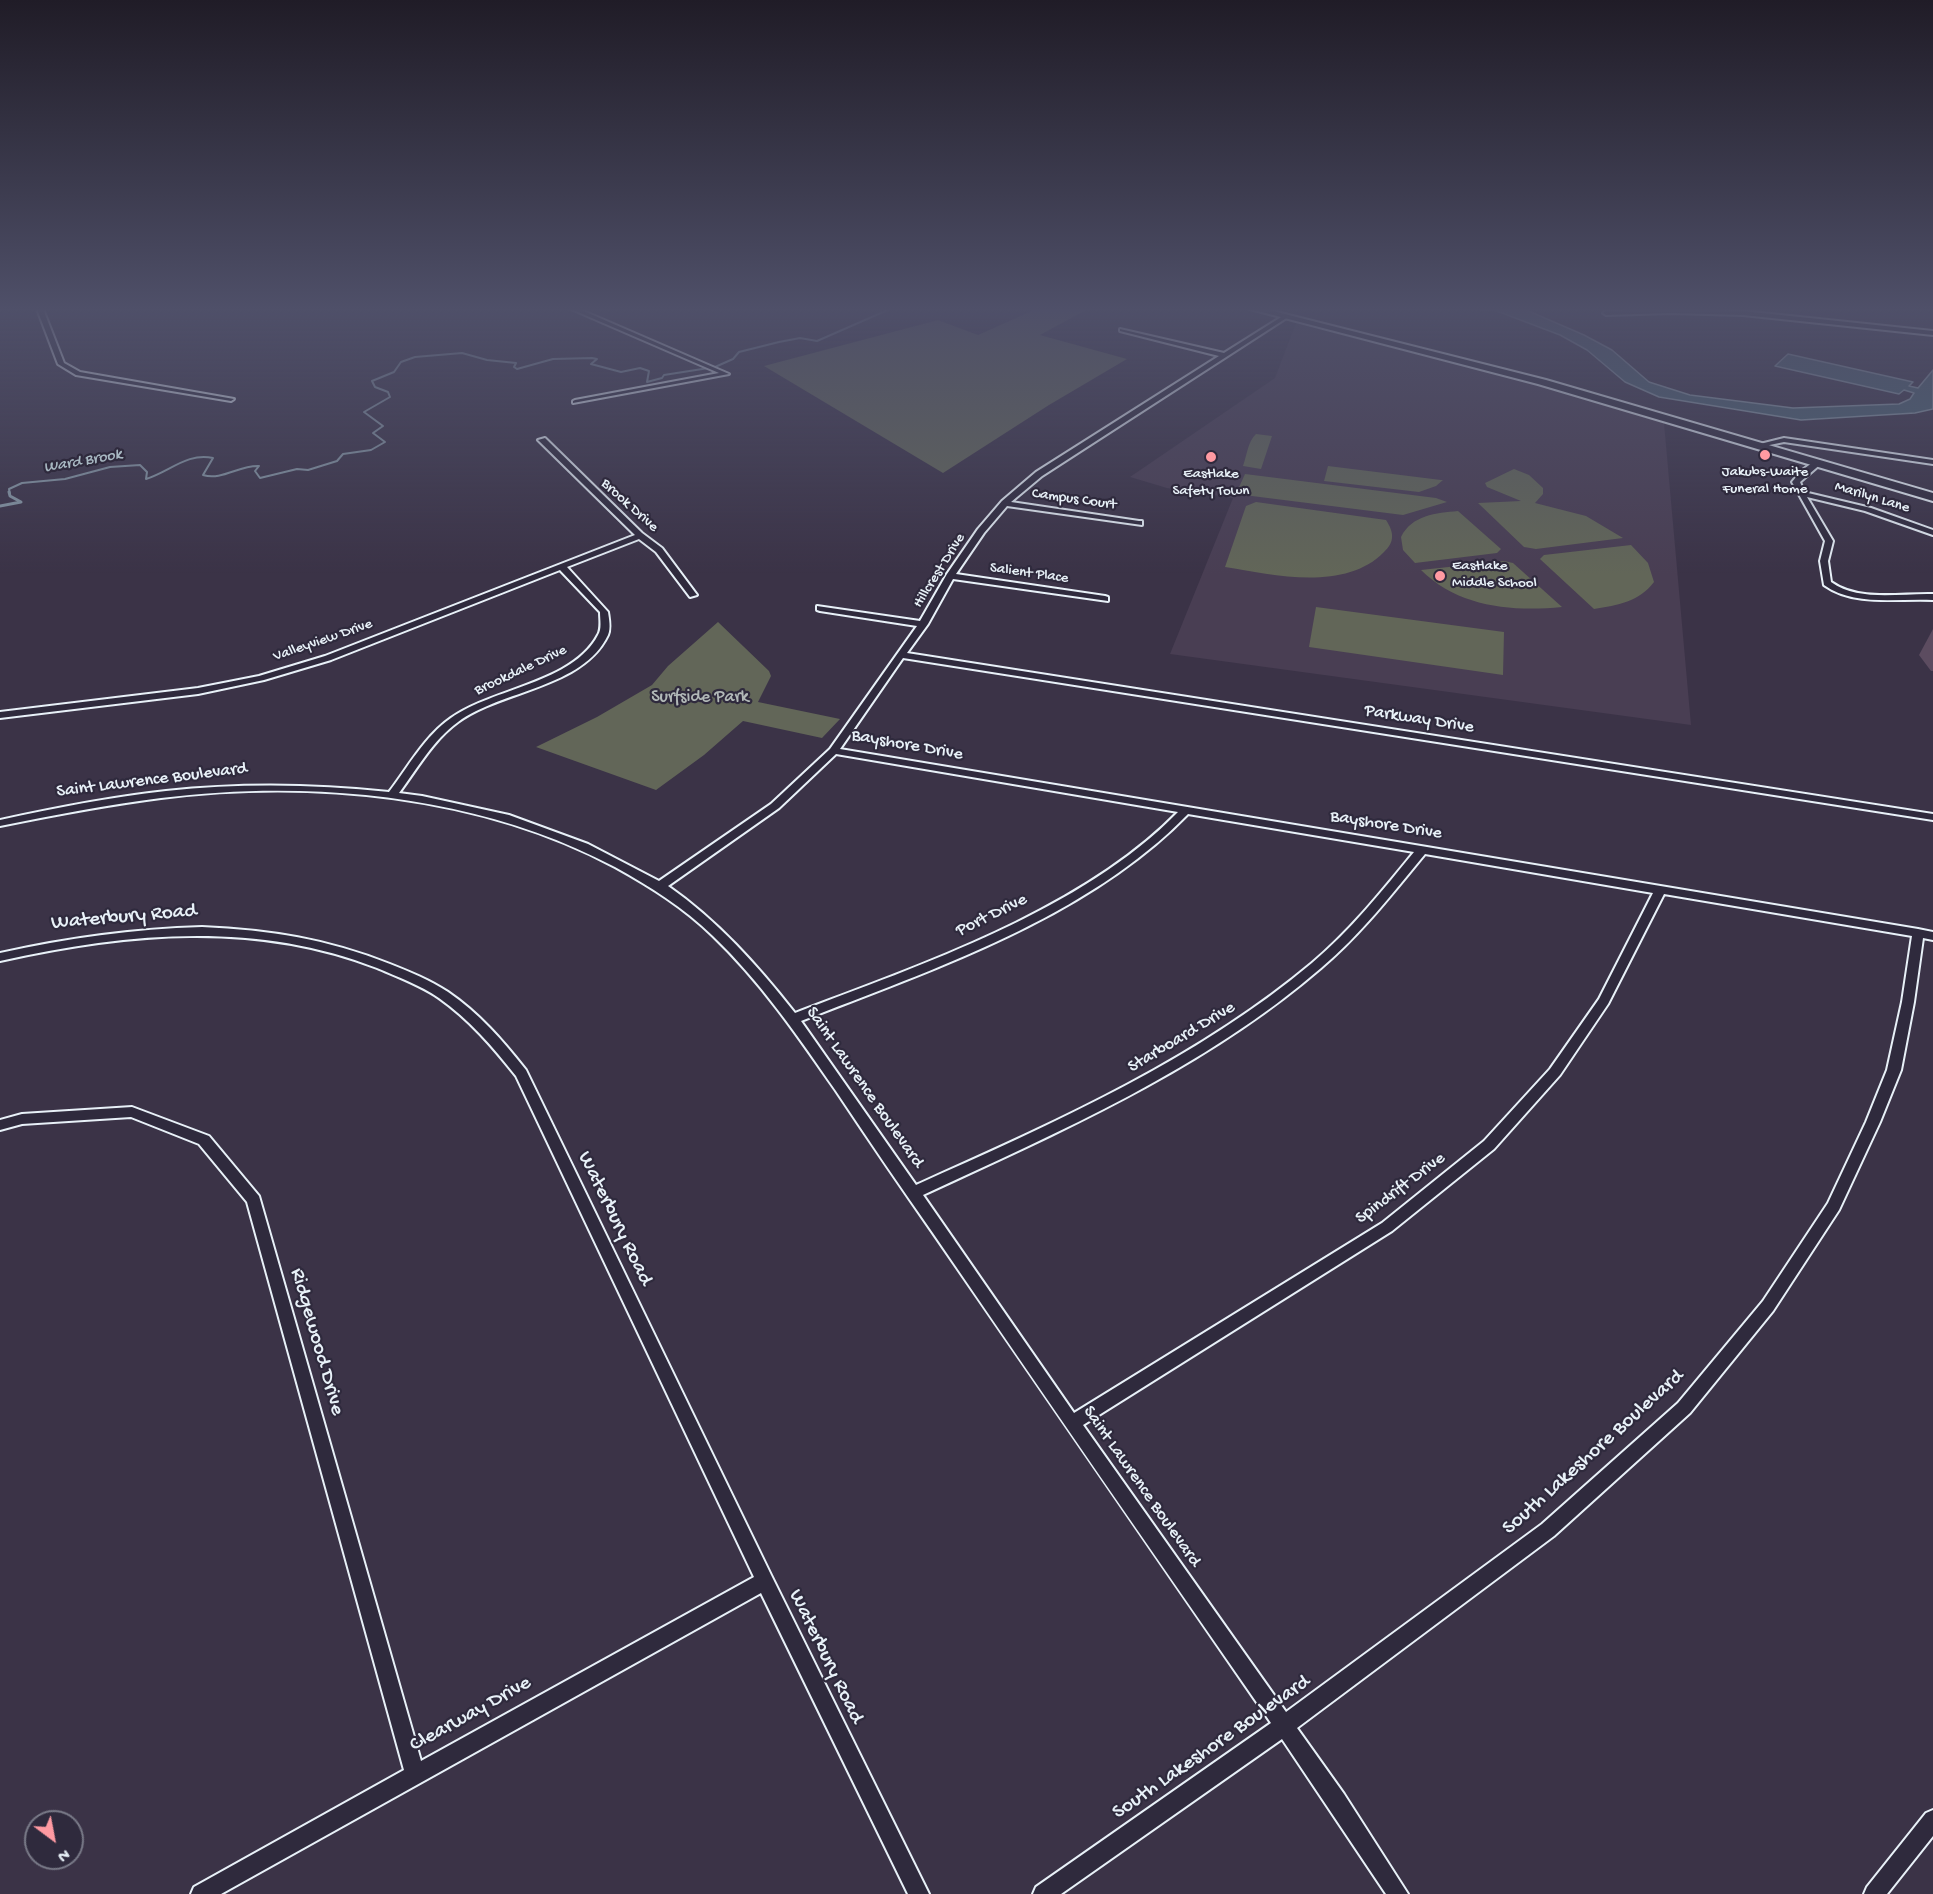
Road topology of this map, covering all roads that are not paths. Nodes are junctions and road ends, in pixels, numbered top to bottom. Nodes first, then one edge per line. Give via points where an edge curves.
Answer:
1 (221, 397) edge
2 (600, 397) edge
3 (1158, 397) edge
4 (1596, 397) edge
5 (231, 399) dead end
6 (575, 402) dead end
7 (542, 440) dead end
8 (1760, 444) junction
9 (1819, 462) junction
10 (1933, 462) edge
11 (1801, 494) junction
12 (1933, 497) edge
13 (1005, 503) junction
14 (1139, 523) dead end
15 (1933, 533) edge
16 (640, 536) junction
17 (562, 567) junction
18 (950, 576) junction
19 (693, 595) dead end
20 (1933, 597) edge
21 (1105, 599) dead end
22 (820, 608) dead end
23 (922, 624) junction
24 (901, 655) junction
25 (0, 715) edge
26 (834, 750) junction
27 (393, 794) junction
28 (1186, 810) junction
29 (1933, 817) edge
30 (0, 823) edge
31 (1423, 849) junction
32 (659, 886) junction
33 (1661, 890) junction
34 (1926, 935) edge
35 (0, 957) edge
36 (793, 1019) junction
37 (0, 1125) edge
38 (913, 1193) junction
39 (1072, 1423) junction
40 (765, 1581) junction
41 (1285, 1725) junction
42 (415, 1773) junction
43 (1933, 1820) edge
44 (201, 1894) edge
45 (919, 1894) edge
46 (1043, 1894) edge
47 (1398, 1894) edge
48 (1874, 1894) edge

1 - 5 street
2 - 6 street
3 - 13 street, Hillcrest Drive via 1039,474
4 - 8 main road
7 - 16 street, Brook Drive
8 - 9 main road
8 - 10 street via 1784,440
9 - 11 street via 1797,482
9 - 12 main road
11 - 15 street, Marilyn Lane via 1841,500
11 - 20 street via 1829,541 1824,561 1831,588 1897,598
13 - 14 street, Campus Court
13 - 18 street, Hillcrest Drive
16 - 17 street, Valleyview Drive
16 - 19 street, Brook Drive via 658,550
17 - 25 street, Valleyview Drive via 328,658 261,678 198,692
17 - 27 street, Brookdale Drive via 604,612 604,633 590,653 554,675 455,719
18 - 21 street, Salient Place
18 - 23 street, Hillcrest Drive
22 - 23 street
23 - 24 street, Hillcrest Drive
24 - 26 street, Hillcrest Drive
24 - 29 street, Parkway Drive
26 - 28 street, Bayshore Drive
26 - 32 street, Hillcrest Drive via 775,806
27 - 30 street, Saint Lawrence Boulevard via 249,788 106,803
27 - 32 street, Saint Lawrence Boulevard via 516,820 606,856
28 - 31 street, Bayshore Drive
28 - 36 street, Port Drive via 1152,844 1091,885 996,938
31 - 33 street, Bayshore Drive
31 - 38 street, Starboard Drive via 1380,901 1317,965 1247,1021 1129,1092
32 - 36 street, Saint Lawrence Boulevard via 722,936
33 - 34 street, Bayshore Drive
33 - 39 street, Spindrift Drive via 1604,1001 1555,1072 1489,1145 1388,1227
34 - 41 street, South Lakeshore Boulevard via 1894,1070 1873,1122 1834,1206 1768,1306 1684,1408 1548,1530
35 - 40 street, Waterbury Road via 49,945 141,933 216,931 279,936 329,946 377,962 444,995 471,1016 521,1074
36 - 38 street, Saint Lawrence Boulevard
37 - 42 street, Ridgewood Drive via 22,1119 132,1112 204,1140 254,1200
38 - 39 street, Saint Lawrence Boulevard
39 - 41 street, Saint Lawrence Boulevard
40 - 42 street, Clearway Drive
40 - 45 street, Waterbury Road
41 - 46 street, South Lakeshore Boulevard
41 - 47 street, Saint Lawrence Boulevard
42 - 44 street, Clearway Drive
43 - 48 street

